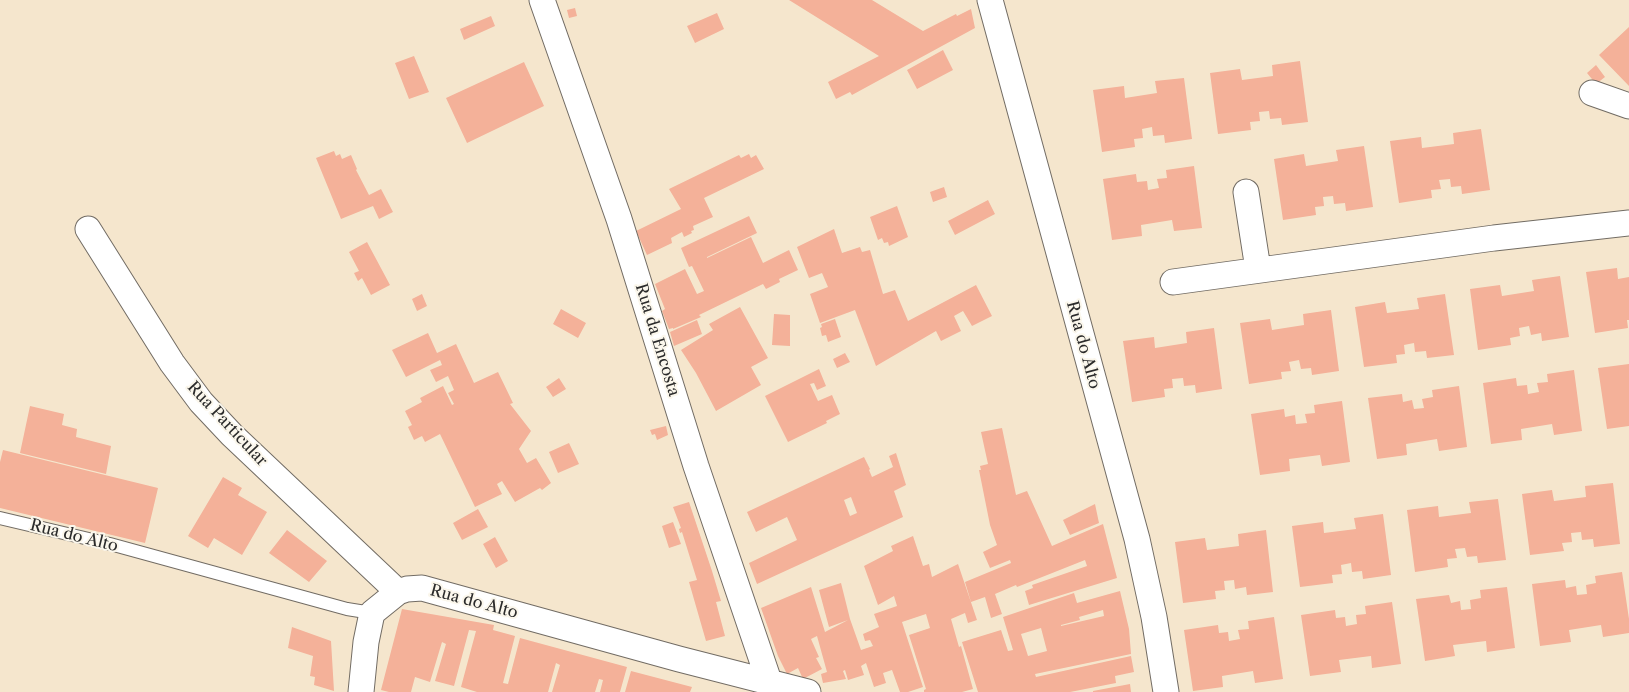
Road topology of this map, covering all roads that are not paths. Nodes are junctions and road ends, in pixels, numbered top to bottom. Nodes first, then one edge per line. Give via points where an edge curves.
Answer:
1 (542, 0) edge
2 (990, 0) edge
3 (1592, 93) dead end
4 (1629, 106) edge
5 (1246, 192) dead end
6 (1629, 223) edge
7 (88, 229) dead end
8 (1258, 269) junction
9 (1173, 282) dead end
10 (0, 518) edge
11 (398, 592) junction
12 (372, 613) junction
13 (769, 681) junction
14 (361, 692) edge
15 (808, 692) edge
16 (1166, 692) edge

1 - 13 street, Rua da Encosta via 619,219 696,466
2 - 16 street, Rua do Alto via 1137,539
3 - 4 street
5 - 8 street
6 - 8 street
7 - 11 street, Rua Particular via 172,363 201,402
8 - 9 street
10 - 12 lane, Rua do Alto
11 - 12 street, Rua do Alto
11 - 13 street, Rua do Alto via 422,588
12 - 14 street
13 - 15 street, Rua do Alto

